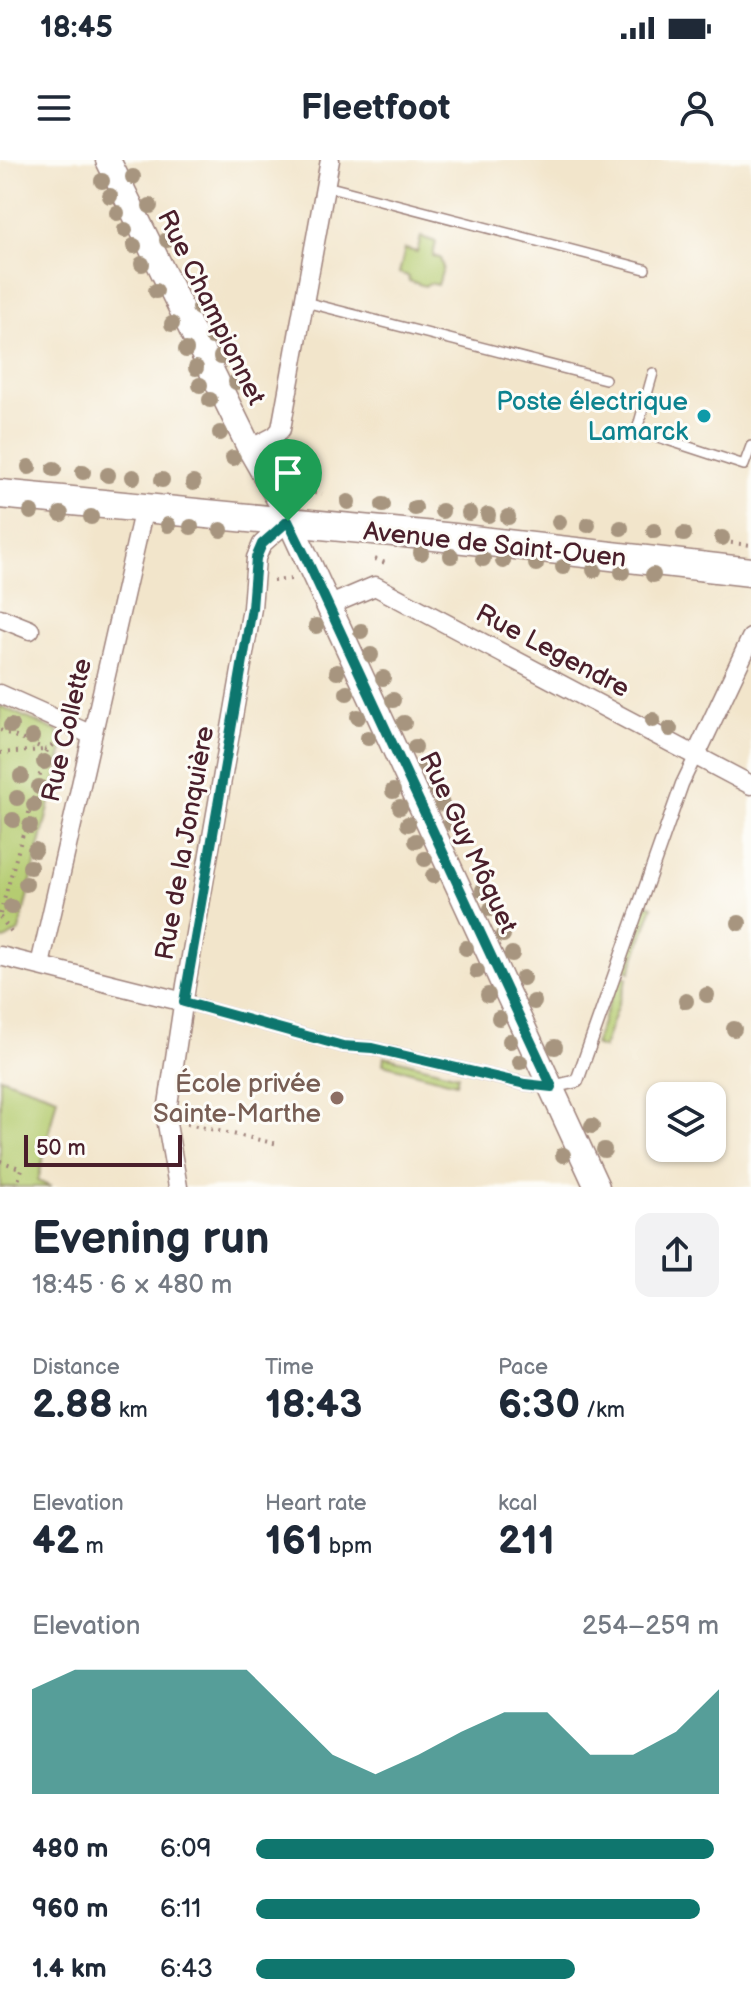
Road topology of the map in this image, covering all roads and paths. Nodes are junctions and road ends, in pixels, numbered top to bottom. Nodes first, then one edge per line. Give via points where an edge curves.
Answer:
1 (108, 160) edge
2 (330, 160) edge
3 (326, 186) junction
4 (645, 269) dead end
5 (305, 302) junction
6 (653, 373) dead end
7 (605, 379) dead end
8 (751, 446) edge
9 (250, 449) junction
10 (306, 492) dead end
11 (0, 494) edge
12 (322, 494) dead end
13 (144, 508) junction
14 (288, 521) junction
15 (375, 559) dead end
16 (385, 563) dead end
17 (751, 572) edge
18 (291, 579) dead end
19 (273, 581) dead end
20 (328, 606) junction
21 (0, 618) edge
22 (30, 630) dead end
23 (751, 638) edge
24 (0, 694) edge
25 (0, 730) edge
26 (92, 735) junction
27 (61, 738) dead end
28 (47, 750) junction
29 (0, 753) edge
30 (696, 755) junction
31 (751, 785) edge
32 (0, 915) edge
33 (13, 934) dead end
34 (0, 956) edge
35 (40, 965) junction
36 (184, 1002) junction
37 (552, 1087) junction
38 (186, 1123) dead end
39 (278, 1144) dead end
40 (0, 1161) edge
41 (18, 1186) edge
42 (178, 1187) edge
43 (597, 1187) edge

1 - 9 main road, Rue Championnet
2 - 3 street
3 - 4 lane
3 - 5 street
5 - 7 lane
5 - 9 street via 281,429
6 - 8 lane via 637,430 744,465
9 - 14 main road, Rue Championnet
10 - 12 path
11 - 13 main road, Avenue de Saint-Ouen
13 - 14 main road, Avenue de Saint-Ouen
13 - 26 street, Rue Collette
14 - 17 main road, Avenue de Saint-Ouen
14 - 20 main road, Rue Guy Môquet
14 - 36 street, Rue de la Jonquière via 262,544 256,558 252,608
15 - 16 path
18 - 19 path
20 - 30 street, Rue Legendre via 375,586
20 - 37 main road, Rue Guy Môquet
21 - 22 street
23 - 30 street
24 - 26 street
25 - 28 path
26 - 35 street, Rue Collette
27 - 28 path
28 - 29 path
28 - 32 path
30 - 31 street, Rue Legendre
30 - 37 street via 577,1081
32 - 33 path
34 - 35 street
35 - 36 street
36 - 37 street via 343,1046
36 - 42 street, Rue de la Jonquière via 166,1118
37 - 43 main road, Rue Guy Môquet
38 - 39 path
40 - 41 path via 22,1169

